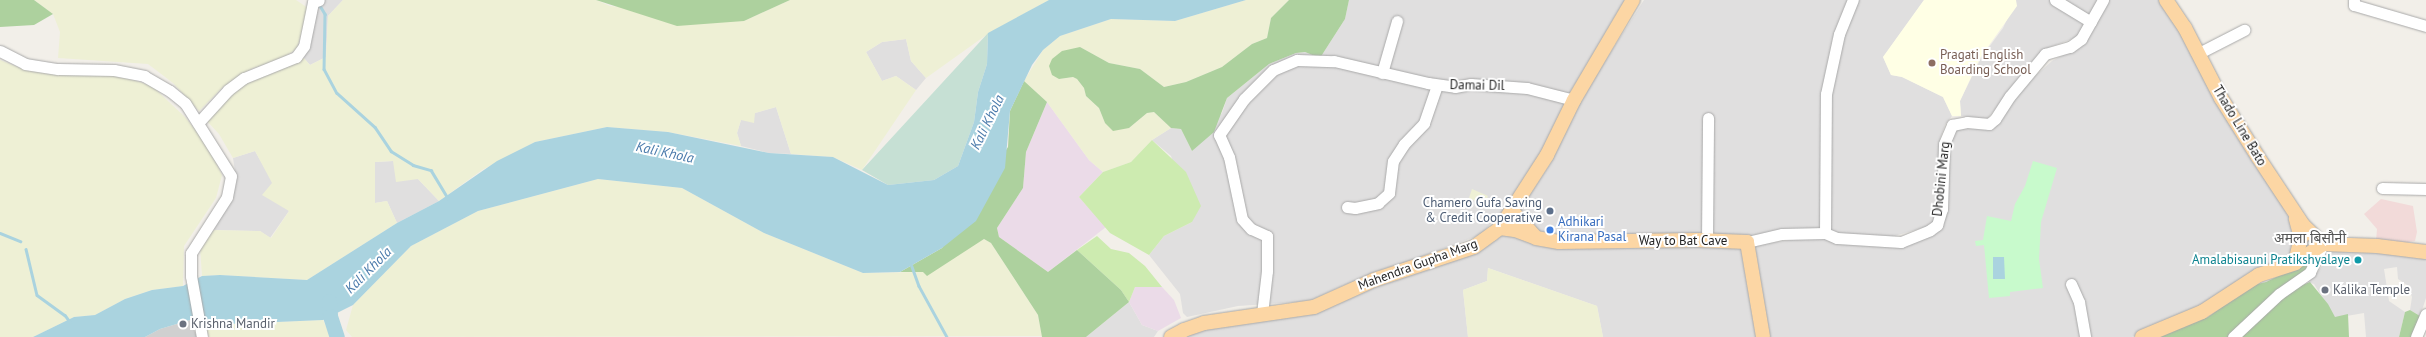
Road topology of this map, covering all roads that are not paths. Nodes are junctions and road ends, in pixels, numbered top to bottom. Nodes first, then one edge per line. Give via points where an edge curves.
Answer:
1 (1633, 0) edge
2 (1853, 0) edge
3 (2055, 0) edge
4 (2104, 0) edge
5 (2166, 0) edge
6 (2354, 0) edge
7 (316, 1) edge
8 (1397, 21) dead end
9 (2091, 22) junction
10 (2426, 26) edge
11 (2244, 30) dead end
12 (0, 51) edge
13 (2200, 53) junction
14 (1382, 73) junction
15 (1437, 85) junction
16 (1574, 100) junction
17 (1708, 118) dead end
18 (198, 122) junction
19 (2382, 188) dead end
20 (2426, 189) edge
21 (1347, 207) dead end
22 (1512, 211) junction
23 (2295, 215) junction
24 (1500, 228) junction
25 (1825, 232) junction
26 (1536, 238) junction
27 (1707, 240) junction
28 (1747, 242) junction
29 (2322, 244) junction
30 (2426, 252) edge
31 (2295, 263) junction
32 (2071, 284) dead end
33 (1262, 314) junction
34 (2426, 314) edge
35 (201, 334) edge
36 (1171, 337) edge
37 (1763, 337) edge
38 (2085, 337) edge
39 (2142, 337) edge
40 (2233, 337) edge
41 (2416, 337) edge

1 - 16 main road, Mahendra Gupha Marg
2 - 25 street via 1839,34 1826,94
3 - 9 street
4 - 9 street, Dhobini Marg
5 - 13 main road, Thado Line Bato
6 - 10 street via 2354,5
7 - 18 street via 304,46 296,57 244,78 228,90
8 - 14 street
9 - 25 street, Dhobini Marg via 2076,43 2045,54 1989,124 1967,122 1952,125 1944,144 1942,209 1936,225 1901,242 1838,238
11 - 13 street
12 - 18 street via 25,64 58,69 114,70 144,76 170,90 185,103
13 - 23 main road, Thado Line Bato via 2221,98
14 - 15 street, Damai Dil
14 - 33 street, Damai Dil via 1334,61 1297,60 1273,70 1244,99 1220,132 1220,138 1229,157 1242,219 1251,229 1267,236 1267,271
15 - 16 street, Damai Dil via 1455,87 1470,84 1527,88
15 - 21 street via 1424,123 1404,144 1393,162 1389,193 1378,203 1355,208
16 - 22 main road, Mahendra Gupha Marg via 1547,155
17 - 27 street
18 - 35 street via 231,176 227,197 191,253 191,276
19 - 20 street
22 - 24 main road, Mahendra Gupha Marg
22 - 26 main road
23 - 29 main road, Thado Line Bato
23 - 31 main road via 2301,238
24 - 26 main road, Way to Bat Cave via 1515,230
24 - 33 main road, Mahendra Gupha Marg via 1474,247 1374,280 1314,307
25 - 28 street, Dhobini Marg via 1782,234
26 - 27 main road, Way to Bat Cave via 1559,242
27 - 28 main road, Way to Bat Cave
28 - 37 main road, Way to Bat Cave
29 - 30 main road via 2377,246
29 - 31 main road
29 - 40 street via 2310,272 2279,294
31 - 39 main road via 2260,275 2202,312
32 - 38 street via 2079,302
33 - 36 main road, Mahendra Gupha Marg via 1204,323
34 - 41 street

